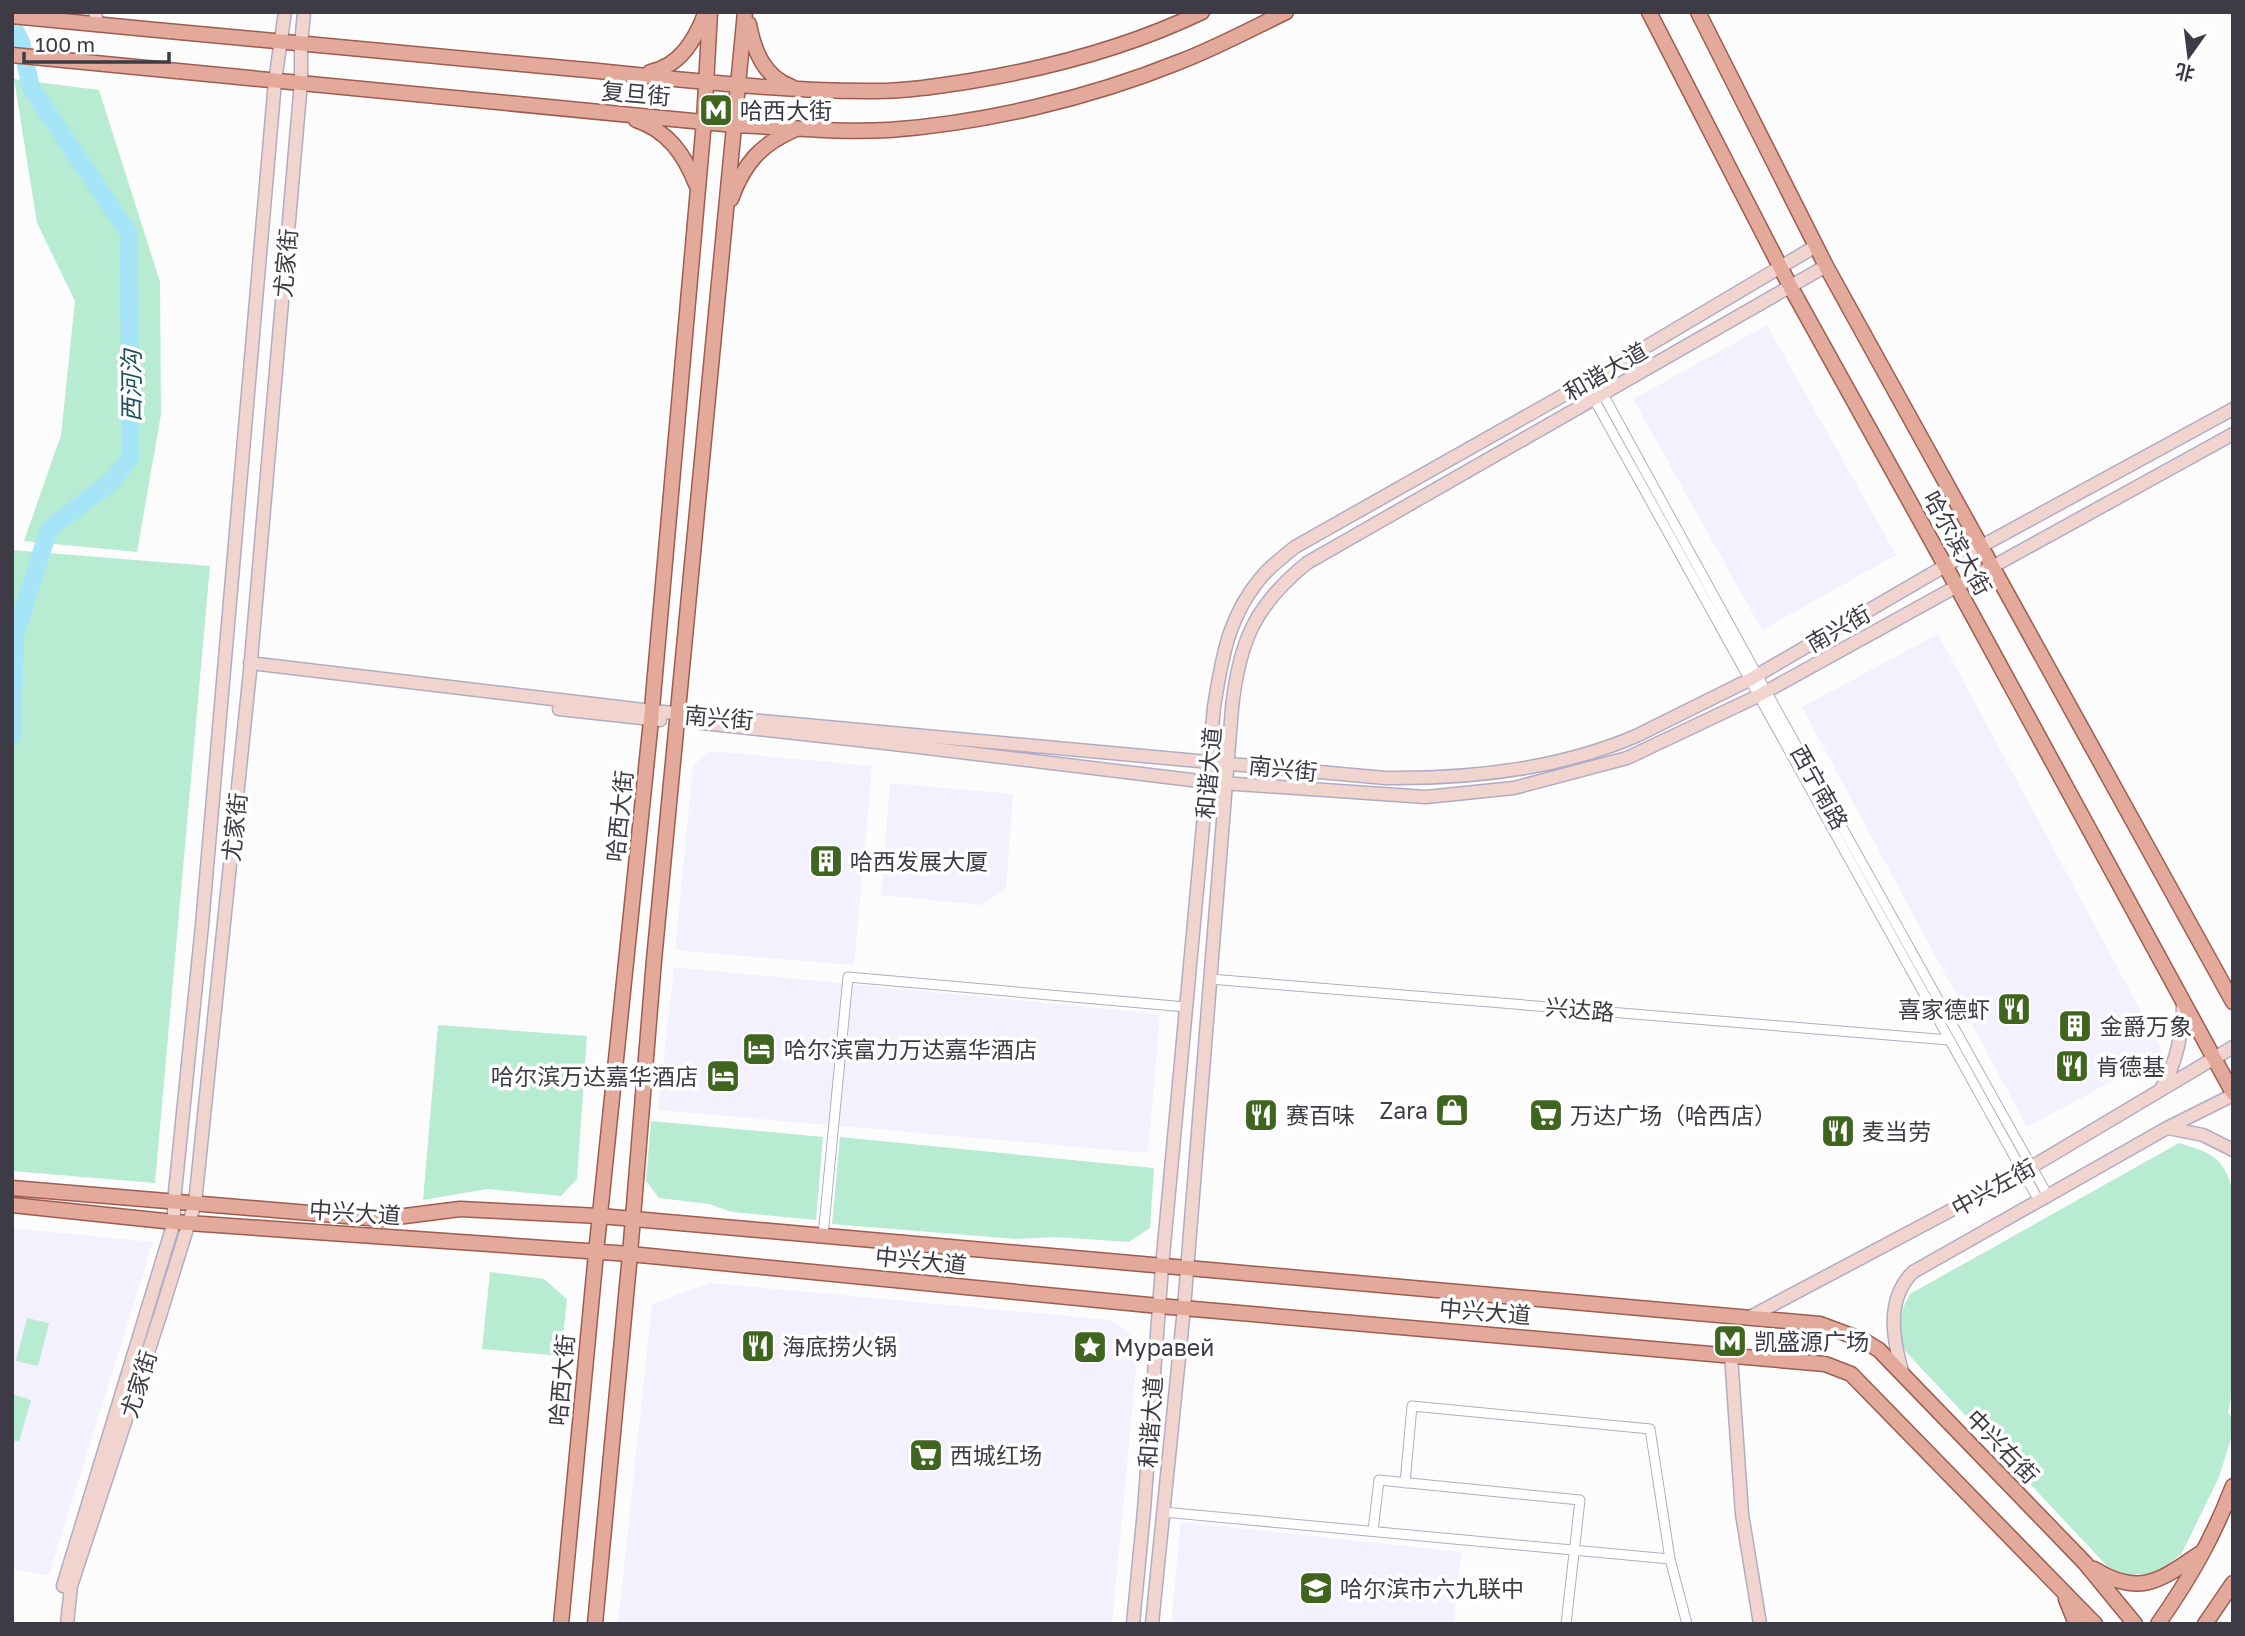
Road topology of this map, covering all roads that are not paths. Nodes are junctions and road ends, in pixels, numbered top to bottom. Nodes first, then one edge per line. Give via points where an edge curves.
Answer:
1 (285, 12) edge
2 (304, 12) edge
3 (708, 12) edge
4 (746, 12) edge
5 (1202, 12) edge
6 (1286, 12) edge
7 (1649, 12) edge
8 (1698, 12) edge
9 (12, 16) edge
10 (96, 18) edge
11 (282, 43) junction
12 (301, 45) junction
13 (12, 55) edge
14 (636, 74) junction
15 (275, 81) junction
16 (705, 81) junction
17 (302, 82) junction
18 (739, 85) junction
19 (800, 90) junction
20 (621, 115) junction
21 (704, 121) junction
22 (734, 125) junction
23 (799, 128) junction
24 (697, 187) junction
25 (725, 216) junction
26 (1816, 246) junction
27 (1826, 265) junction
28 (1781, 267) junction
29 (1790, 286) junction
30 (1590, 380) junction
31 (1598, 396) junction
32 (2233, 410) edge
33 (2233, 434) edge
34 (1981, 547) junction
35 (1945, 566) junction
36 (1991, 566) junction
37 (1956, 585) junction
38 (250, 667) junction
39 (1753, 678) junction
40 (1762, 694) junction
41 (652, 715) junction
42 (677, 717) junction
43 (1209, 761) junction
44 (1227, 763) junction
45 (1208, 782) junction
46 (1226, 783) junction
47 (1210, 979) junction
48 (2183, 999) junction
49 (2233, 1002) edge
50 (1186, 1007) junction
51 (1949, 1040) junction
52 (2233, 1046) edge
53 (2214, 1057) junction
54 (2159, 1092) junction
55 (2233, 1094) edge
56 (2167, 1128) junction
57 (2233, 1150) edge
58 (2027, 1170) junction
59 (12, 1188) edge
60 (2043, 1198) junction
61 (174, 1202) junction
62 (195, 1203) junction
63 (12, 1205) edge
64 (600, 1216) junction
65 (632, 1220) junction
66 (181, 1223) junction
67 (824, 1236) junction
68 (596, 1253) junction
69 (630, 1254) junction
70 (1162, 1267) junction
71 (1186, 1269) junction
72 (1159, 1306) junction
73 (1184, 1308) junction
74 (1748, 1318) junction
75 (1820, 1324) joint
76 (1731, 1355) junction
77 (1903, 1375) junction
78 (1405, 1483) junction
79 (2233, 1486) edge
80 (1163, 1512) junction
81 (1373, 1531) junction
82 (2206, 1549) junction
83 (1575, 1550) junction
84 (1670, 1559) junction
85 (2085, 1563) junction
86 (2233, 1583) edge
87 (2061, 1588) junction
88 (58, 1624) edge
89 (67, 1624) edge
90 (561, 1624) edge
91 (595, 1624) edge
92 (1133, 1624) edge
93 (1152, 1624) edge
94 (1566, 1624) edge
95 (1687, 1624) edge
96 (1760, 1624) edge
97 (2076, 1624) edge
98 (2095, 1624) edge
99 (2135, 1624) edge
100 (2158, 1624) edge
101 (2206, 1624) edge

1 - 11 main road, 尤家街
2 - 12 main road, 尤家街
3 - 14 main road via 677,59 663,69
3 - 16 main road, 哈西大街
4 - 18 main road, 哈西大街
4 - 19 main road via 752,42 768,72
5 - 19 main road, 复旦街 via 1059,64 915,90
6 - 23 main road, 复旦街 via 1180,62 1025,108 887,130
7 - 28 main road, 哈尔滨大街
8 - 26 main road, 哈尔滨大街
9 - 10 main road, 复旦街
10 - 11 main road, 复旦街
11 - 12 main road, 复旦街
11 - 15 main road, 尤家街
12 - 14 main road, 复旦街
12 - 17 main road, 尤家街
13 - 15 main road, 复旦街
14 - 16 main road, 复旦街
15 - 17 main road, 复旦街
15 - 61 main road, 尤家街
16 - 18 main road, 复旦街
16 - 21 main road, 哈西大街
17 - 20 main road, 复旦街
17 - 38 main road, 尤家街
18 - 19 main road, 复旦街
18 - 22 main road, 哈西大街
20 - 21 main road, 复旦街
20 - 24 main road via 644,122 674,144
21 - 22 main road, 复旦街
21 - 24 main road, 哈西大街
22 - 23 main road, 复旦街
22 - 25 main road, 哈西大街
23 - 25 main road via 767,145 751,160
24 - 41 main road, 哈西大街
25 - 42 main road, 哈西大街
26 - 27 main road, 哈尔滨大街
26 - 28 main road, 和谐大道
27 - 29 main road, 和谐大道
27 - 34 main road, 哈尔滨大街
28 - 29 main road, 哈尔滨大街
28 - 30 main road, 和谐大道
29 - 31 main road, 和谐大道
29 - 35 main road, 哈尔滨大街
30 - 31 street, 西宁南路
30 - 43 main road, 和谐大道 via 1295,547 1266,572 1227,637
31 - 39 street, 西宁南路
31 - 44 main road, 和谐大道 via 1307,563 1278,588 1251,626 1241,655
32 - 34 main road, 南兴街
33 - 36 main road, 南兴街
34 - 35 main road, 南兴街
34 - 36 main road, 哈尔滨大街
35 - 37 main road, 哈尔滨大街
35 - 39 main road, 南兴街
36 - 37 main road, 南兴街
36 - 49 main road, 哈尔滨大街
37 - 40 main road, 南兴街
37 - 48 main road, 哈尔滨大街
38 - 41 main road, 南兴街
38 - 62 main road, 尤家街
39 - 40 street, 西宁南路
39 - 44 main road, 南兴街 via 1620,743 1549,764 1490,774 1385,778
40 - 46 main road, 南兴街 via 1627,758 1514,789 1426,797
40 - 51 street, 西宁南路
40 - 58 street, 西宁南路
41 - 42 main road, 南兴街
41 - 64 main road, 哈西大街
42 - 43 main road, 南兴街
42 - 45 main road, 南兴街
42 - 65 main road, 哈西大街
43 - 44 main road, 南兴街
43 - 45 main road, 和谐大道
44 - 46 main road, 和谐大道
45 - 46 main road, 南兴街
45 - 50 main road, 和谐大道
46 - 47 main road, 和谐大道
47 - 51 street, 兴达路
47 - 71 main road, 和谐大道
48 - 53 main road, 哈尔滨大街
48 - 54 main road via 2175,1062
50 - 67 street via 848,977
50 - 70 main road, 和谐大道
51 - 58 street, 西宁南路
52 - 53 main road, 中兴左街
53 - 54 main road, 中兴左街
53 - 55 main road, 哈尔滨大街
54 - 58 main road, 中兴左街
55 - 56 main road, 中兴左街
56 - 57 main road via 2203,1135
56 - 60 main road, 中兴左街
58 - 60 street, 西宁南路
58 - 74 main road, 中兴左街
59 - 61 main road, 中兴大道
60 - 77 main road, 中兴左街 via 1905,1280 1893,1323
61 - 62 main road, 中兴大道
61 - 66 main road, 尤家街
62 - 64 main road, 中兴大道 via 381,1219 460,1209
62 - 66 main road, 尤家街
63 - 66 main road, 中兴大道
64 - 65 main road, 中兴大道
64 - 68 main road, 哈西大街
65 - 67 main road, 中兴大道
65 - 69 main road, 哈西大街
66 - 68 main road, 中兴大道
66 - 88 main road, 尤家街 via 63,1585
66 - 89 main road, 尤家街 via 158,1322 71,1586
67 - 70 main road, 中兴大道
68 - 69 main road, 中兴大道
68 - 90 main road, 哈西大街
69 - 72 main road, 中兴大道
69 - 91 main road, 哈西大街
70 - 71 main road, 中兴大道
70 - 72 main road, 和谐大道
71 - 73 main road, 和谐大道
71 - 74 main road, 中兴大道
72 - 73 main road, 中兴大道
72 - 92 main road, 和谐大道
73 - 76 main road, 中兴大道
73 - 80 main road, 和谐大道
74 - 75 main road, 中兴大道
75 - 77 main road, 中兴右街 via 1863,1340
76 - 87 main road, 中兴大道 via 1825,1364 1851,1374
76 - 96 main road via 1741,1502
77 - 85 main road, 中兴右街
78 - 81 street via 1379,1480
78 - 83 street via 1580,1500
78 - 84 street via 1412,1406 1650,1429
79 - 82 main road
80 - 81 street
80 - 93 main road, 和谐大道
81 - 83 street
82 - 85 main road via 2164,1578 2141,1583 2115,1580
82 - 100 main road
83 - 84 street
83 - 94 street
84 - 95 street
85 - 99 main road, 中兴右街
86 - 101 main road
87 - 97 main road
87 - 98 main road

